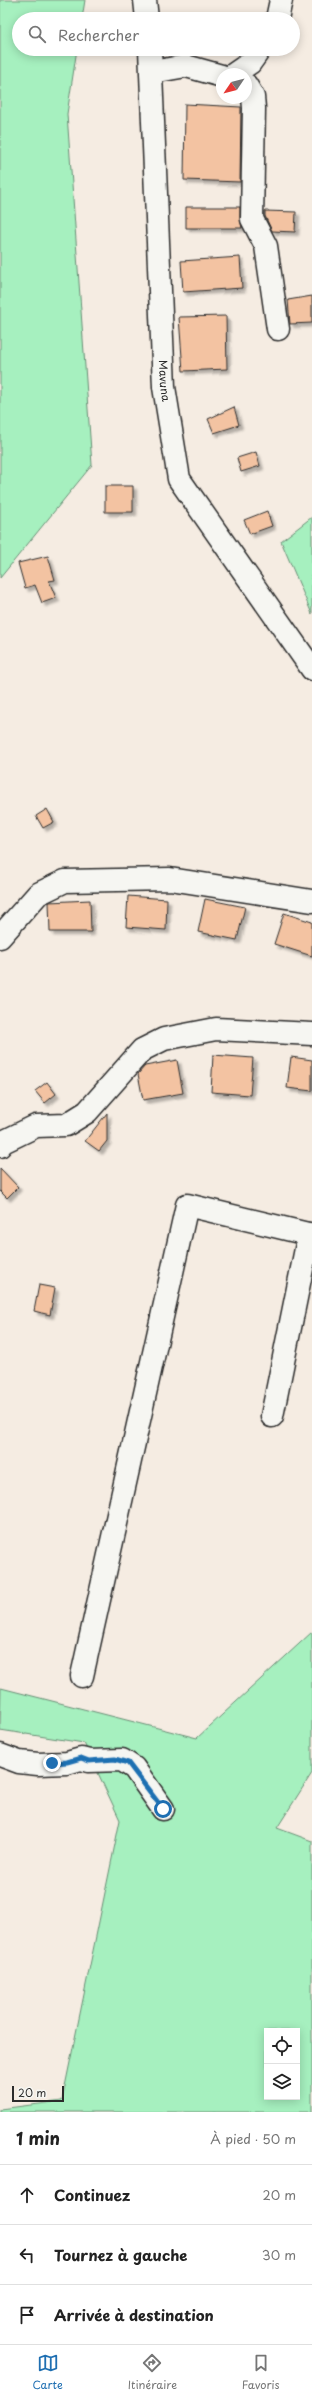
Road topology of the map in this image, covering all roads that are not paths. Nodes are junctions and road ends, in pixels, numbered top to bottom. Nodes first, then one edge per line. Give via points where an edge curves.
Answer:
1 (145, 0) edge
2 (281, 0) edge
3 (146, 12) edge
4 (278, 12) edge
5 (151, 56) edge
6 (255, 56) edge
7 (243, 68) edge
8 (152, 72) junction
9 (216, 74) edge
10 (252, 95) edge
11 (278, 329) dead end
12 (312, 669) edge
13 (312, 901) edge
14 (0, 937) edge
15 (312, 1034) edge
16 (0, 1146) edge
17 (310, 1235) edge
18 (272, 1416) dead end
19 (82, 1676) dead end
20 (0, 1755) edge
21 (163, 1809) dead end

1 - 3 street
2 - 4 street
5 - 8 street, Mavuna
6 - 7 street
8 - 9 street via 186,66
8 - 12 street, Mavuna via 164,387 179,479 255,584
10 - 11 street via 252,219 266,246
13 - 14 street via 170,878 65,881 38,894
15 - 16 street via 216,1029 164,1039 142,1050 87,1112 66,1126 36,1126 3,1142
17 - 18 street
17 - 19 street via 187,1205
20 - 21 street via 19,1762 38,1764 67,1762 81,1758 89,1761 122,1760 134,1768

